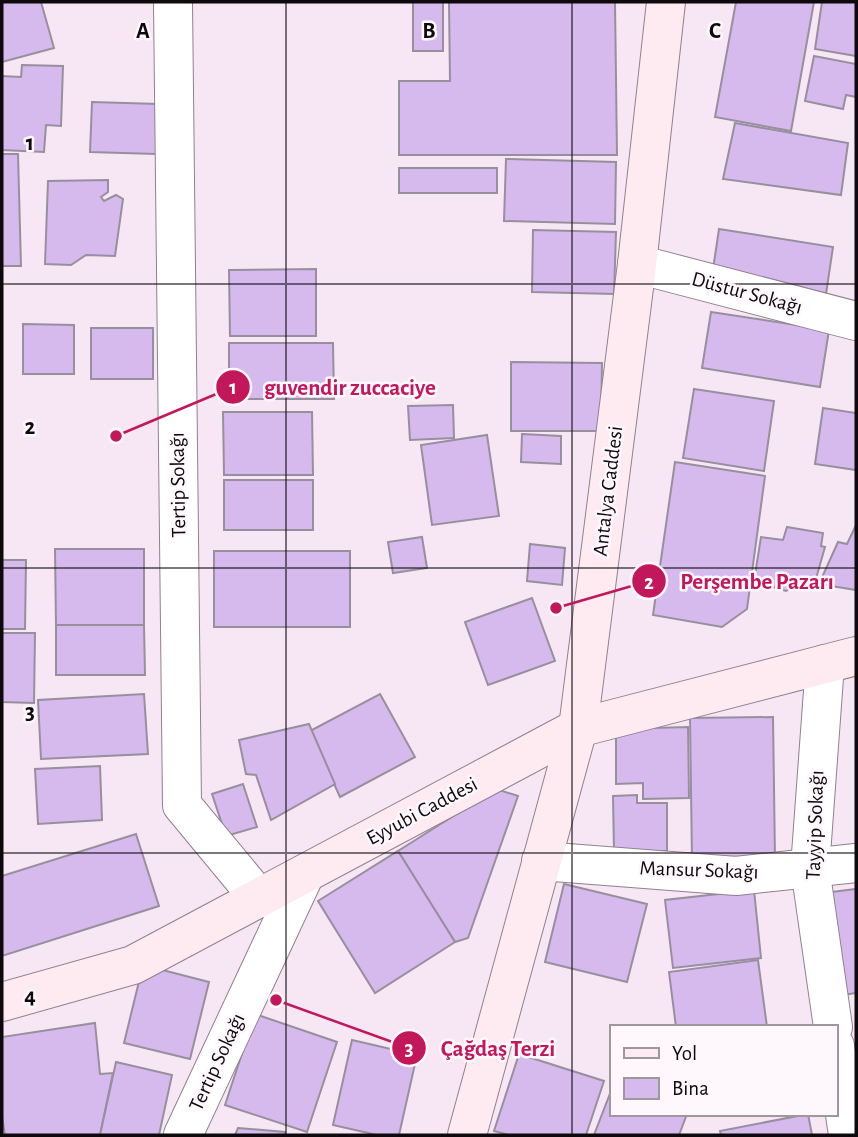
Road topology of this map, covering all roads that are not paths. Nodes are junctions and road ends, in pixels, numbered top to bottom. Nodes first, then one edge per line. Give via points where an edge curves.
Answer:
1 (173, 2) edge
2 (666, 2) edge
3 (637, 264) junction
4 (856, 321) edge
5 (841, 660) edge
6 (578, 728) junction
7 (541, 861) junction
8 (856, 863) edge
9 (810, 868) junction
10 (305, 874) junction
11 (259, 898) junction
12 (2, 1002) edge
13 (832, 1025) edge
14 (837, 1059) edge
15 (183, 1135) edge
16 (467, 1135) edge
17 (848, 1135) edge

1 - 11 street, Tertip Sokağı via 182,805
2 - 3 street, Antalya Caddesi
3 - 4 street, Düstur Sokağı
3 - 6 street, Antalya Caddesi
5 - 6 street, Eyyubi Caddesi
5 - 9 street, Tayyip Sokağı
6 - 7 street, Antalya Caddesi
6 - 10 street, Eyyubi Caddesi
7 - 9 street, Mansur Sokağı via 736,876
7 - 16 street, Antalya Caddesi
8 - 9 street, Mansur Sokağı
9 - 13 street, Tayyip Sokağı
10 - 11 street, Eyyubi Caddesi
10 - 15 street, Tertip Sokağı
11 - 12 street, Eyyubi Caddesi via 134,965
14 - 17 street

